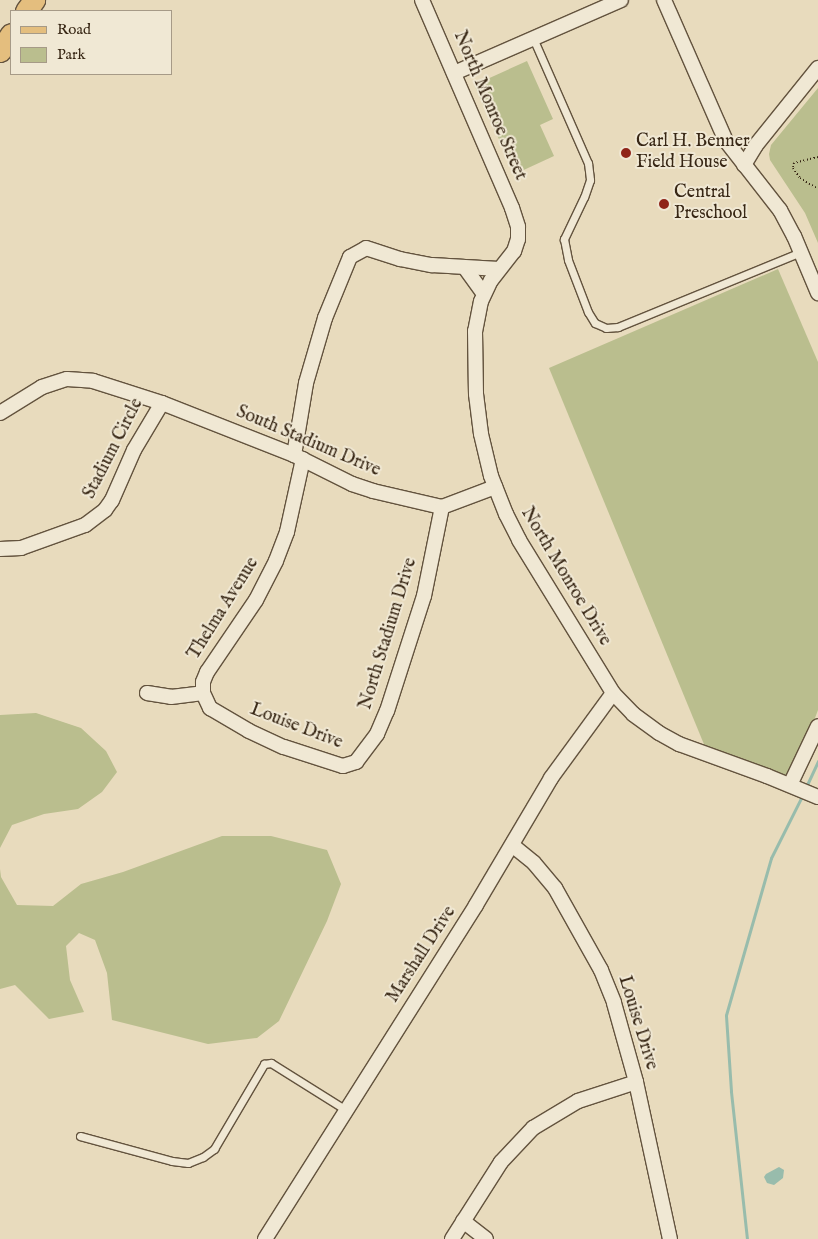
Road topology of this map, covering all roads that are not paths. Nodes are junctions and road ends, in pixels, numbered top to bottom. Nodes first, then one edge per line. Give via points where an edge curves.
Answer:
1 (422, 0) edge
2 (621, 0) edge
3 (664, 0) edge
4 (10, 36) edge
5 (533, 38) junction
6 (0, 51) edge
7 (818, 68) edge
8 (454, 73) junction
9 (744, 166) junction
10 (518, 227) joint
11 (800, 252) junction
12 (465, 268) junction
13 (499, 269) junction
14 (818, 293) edge
15 (484, 294) junction
16 (162, 403) junction
17 (0, 413) edge
18 (299, 457) junction
19 (495, 487) junction
20 (442, 507) junction
21 (0, 549) edge
22 (147, 692) dead end
23 (203, 693) junction
24 (613, 693) junction
25 (818, 726) edge
26 (356, 762) joint
27 (793, 786) junction
28 (817, 796) edge
29 (512, 845) junction
30 (636, 1082) junction
31 (346, 1110) junction
32 (80, 1136) dead end
33 (463, 1221) junction
34 (265, 1239) edge
35 (452, 1239) edge
36 (486, 1239) edge
37 (670, 1239) edge

1 - 8 street, North Monroe Street
2 - 5 street
3 - 9 street via 726,141
4 - 6 main road
5 - 8 street
5 - 11 lane via 588,163 590,180 564,239 568,260 595,323 606,328 618,326
7 - 9 street via 756,145
8 - 10 street, North Monroe Street
9 - 11 street via 780,210
10 - 13 street, North Monroe Drive via 514,251
11 - 14 street
12 - 13 street
12 - 15 street
12 - 18 street, Thelma Avenue via 400,259 366,248 350,257 325,318 306,383
13 - 15 street, North Monroe Drive
15 - 19 street, North Monroe Drive via 475,331 476,394 481,434
16 - 17 street, Stadium Circle via 93,380 67,379 42,387
16 - 18 street, South Stadium Drive
16 - 21 street, Stadium Circle via 134,450 105,510 85,525 21,548
18 - 20 street, South Stadium Drive via 373,491
18 - 23 street, Thelma Avenue via 286,532 276,561 256,600 206,672
19 - 20 street
19 - 24 street, North Monroe Drive via 519,540
20 - 26 street, North Stadium Drive via 424,596 395,687 377,734
22 - 23 street via 171,697
23 - 26 street, Louise Drive via 210,708 263,738 343,766
24 - 27 street, North Monroe Drive via 648,726 679,744
24 - 29 street, Marshall Drive via 551,778
25 - 27 street
27 - 28 street, North Monroe Drive
29 - 30 street, Louise Drive via 549,880 589,945 614,1003
29 - 31 street, Marshall Drive
30 - 33 street via 578,1101 534,1128 501,1162
30 - 37 street, Louise Drive
31 - 32 lane via 271,1063 264,1064 214,1149 188,1163
31 - 34 street, Marshall Drive
33 - 35 street
33 - 36 street

